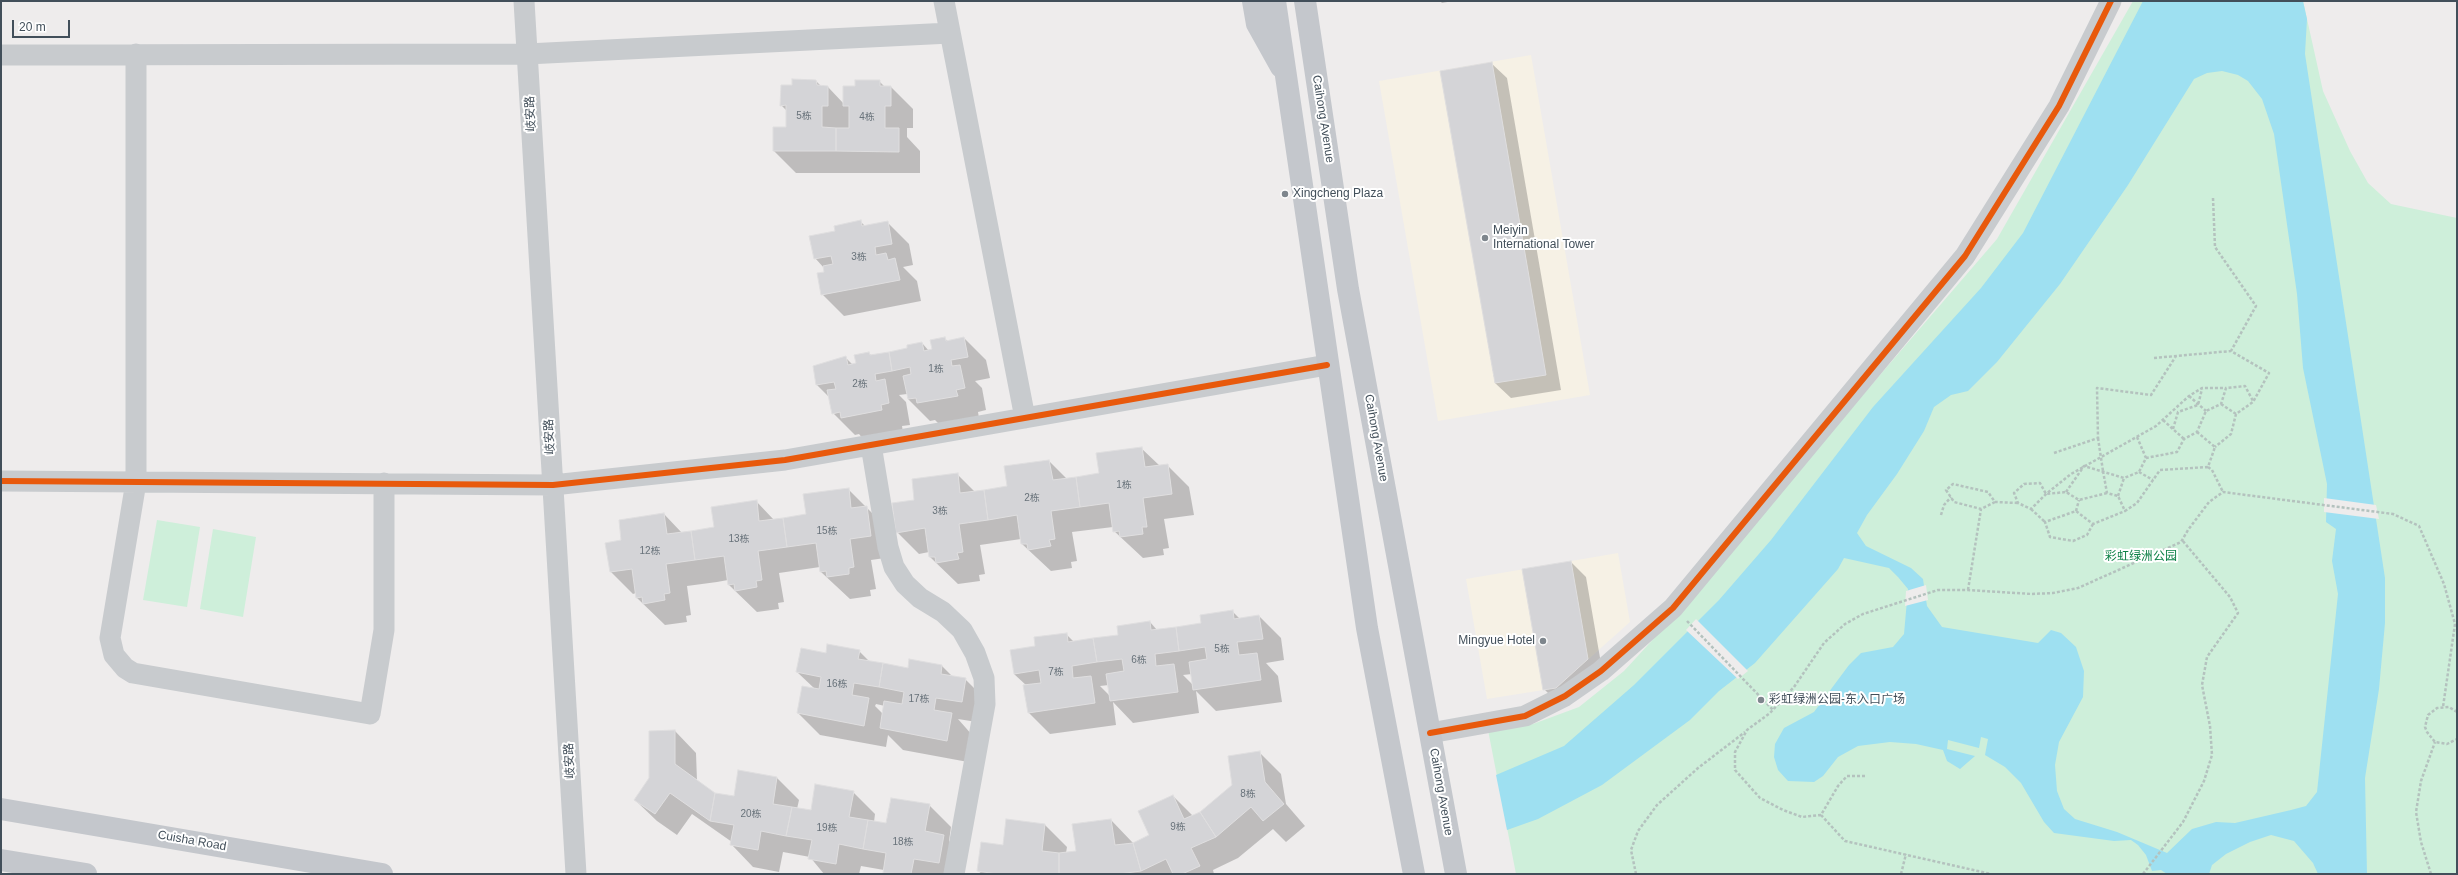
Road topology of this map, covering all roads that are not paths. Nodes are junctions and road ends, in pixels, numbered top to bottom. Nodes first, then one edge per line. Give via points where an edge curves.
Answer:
1 (524, 1) edge
2 (944, 1) edge
3 (1253, 1) edge
4 (1275, 1) edge
5 (1304, 1) edge
6 (2111, 1) edge
7 (950, 33) junction
8 (136, 54) junction
9 (527, 54) junction
10 (1, 55) edge
11 (1289, 82) junction
12 (1327, 365) junction
13 (1025, 418) junction
14 (871, 445) junction
15 (1, 481) edge
16 (136, 482) junction
17 (384, 483) junction
18 (553, 485) junction
19 (1430, 733) junction
20 (1, 809) edge
21 (1, 860) edge
22 (86, 874) edge
23 (382, 874) edge
24 (576, 874) edge
25 (954, 874) edge
26 (1414, 874) edge
27 (1456, 874) edge

1 - 9 street, 岐安路
2 - 7 street
3 - 11 main road via 1257,24
4 - 11 main road
5 - 19 main road, Caihong Avenue via 1348,289
6 - 19 street via 2059,106 1965,256 1673,608 1601,671 1558,699 1525,716
7 - 9 street
7 - 13 street
8 - 9 street
8 - 10 street
8 - 16 street
9 - 18 street, 岐安路
11 - 12 main road
12 - 13 street
12 - 26 main road via 1367,628
13 - 14 street
14 - 18 street via 785,460
14 - 25 street via 888,547 894,567 905,584 920,598 943,612 962,630 975,653 984,678 985,704
15 - 16 street
16 - 17 street
16 - 17 street via 110,638 114,655 119,662 133,673 370,714 384,630
17 - 18 street
18 - 24 street, 岐安路
19 - 27 main road, Caihong Avenue
20 - 23 main road, Cuisha Road
21 - 22 main road

